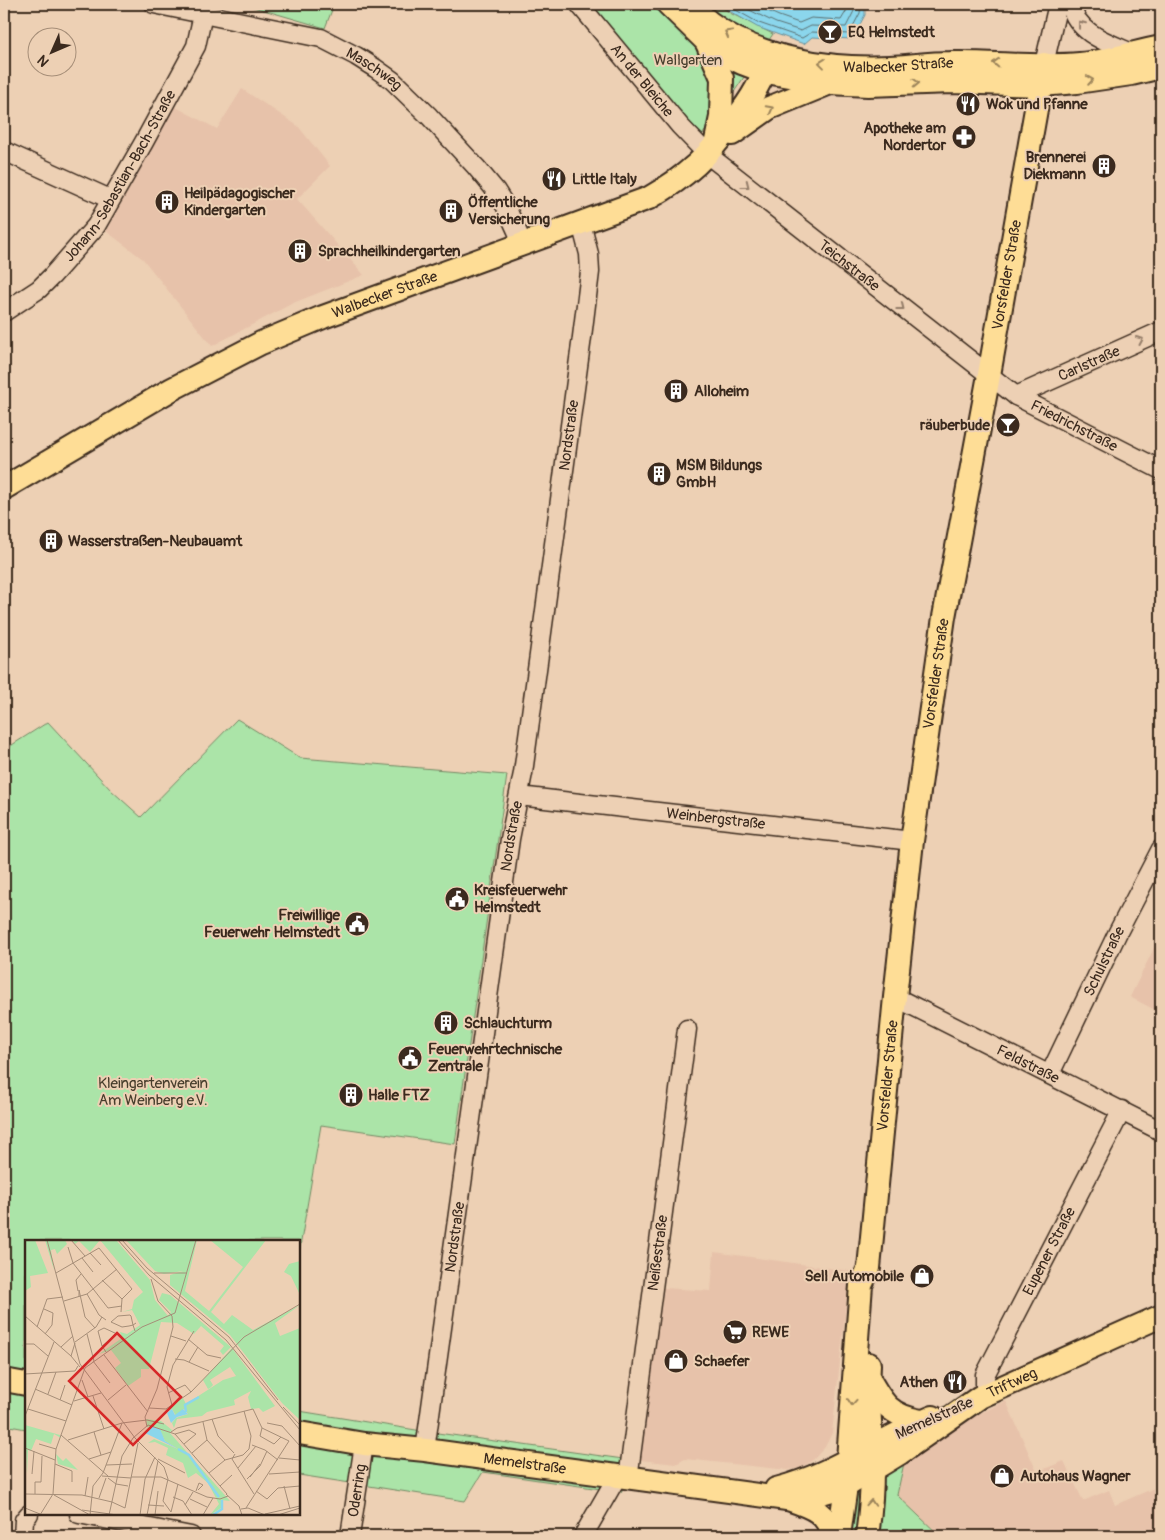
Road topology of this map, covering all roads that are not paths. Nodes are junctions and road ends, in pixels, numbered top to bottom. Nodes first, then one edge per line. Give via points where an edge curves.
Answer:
1 (154, 4) edge
2 (579, 4) edge
3 (668, 4) edge
4 (689, 4) edge
5 (1058, 4) edge
6 (1070, 4) edge
7 (203, 14) junction
8 (706, 41) junction
9 (1161, 47) edge
10 (1132, 53) junction
11 (769, 63) junction
12 (1161, 67) edge
13 (1043, 75) junction
14 (830, 83) junction
15 (712, 150) junction
16 (4, 151) edge
17 (110, 199) junction
18 (581, 223) junction
19 (523, 244) junction
20 (4, 312) edge
21 (1161, 331) edge
22 (989, 376) junction
23 (1016, 396) junction
24 (1161, 470) edge
25 (4, 488) edge
26 (519, 796) junction
27 (912, 840) junction
28 (1161, 849) edge
29 (895, 997) junction
30 (687, 1029) dead end
31 (1050, 1074) junction
32 (1122, 1110) junction
33 (1161, 1131) edge
34 (869, 1268) junction
35 (1161, 1316) edge
36 (868, 1376) junction
37 (4, 1380) edge
38 (25, 1384) edge
39 (984, 1396) junction
40 (922, 1421) junction
41 (300, 1433) edge
42 (364, 1444) junction
43 (871, 1448) junction
44 (425, 1450) junction
45 (848, 1460) junction
46 (872, 1470) junction
47 (622, 1478) junction
48 (846, 1486) junction
49 (750, 1494) junction
50 (787, 1499) junction
51 (28, 1515) edge
52 (83, 1515) edge
53 (159, 1533) edge
54 (24, 1536) edge
55 (191, 1536) edge
56 (350, 1536) edge
57 (583, 1536) edge
58 (833, 1536) edge
59 (839, 1536) edge
60 (867, 1536) edge

1 - 7 street, Maschweg
2 - 15 street, An der Bleiche via 680,126
3 - 8 main road
11 -> 4 main road via 709,22
5 - 13 street
10 -> 6 street via 1098,40 1077,19
7 - 17 street, Johann-Sebastian-Bach-Straße via 196,46
7 - 19 street, Maschweg via 321,38 392,80 476,167 506,207
8 - 11 main road via 742,63
8 - 15 main road via 722,78 721,117
9 - 10 main road
10 - 13 main road
13 -> 11 main road, Walbecker Straße via 979,62 870,67 804,61
11 - 14 main road, Walbecker Straße
11 - 15 main road, Walbecker Straße via 744,108
13 -> 12 main road via 1077,82
14 -> 13 main road, Walbecker Straße via 952,82
13 - 22 main road, Vorsfelder Straße
15 -> 14 main road via 769,108
15 - 18 main road, Walbecker Straße via 670,186 649,198
15 -> 22 street, Teichstraße
16 - 17 street
17 - 20 street, Johann-Sebastian-Bach-Straße via 96,226 52,276 39,289
18 - 19 main road, Walbecker Straße
18 - 26 street, Nordstraße via 590,272
19 - 25 main road, Walbecker Straße via 261,343 172,389
23 -> 21 street, Carlstraße
22 - 23 street, Friedrichstraße
22 - 27 main road, Vorsfelder Straße via 944,617
23 - 24 street, Friedrichstraße
26 - 27 street, Weinbergstraße
26 - 44 street, Nordstraße via 496,936
27 - 29 main road, Vorsfelder Straße
28 - 31 street, Schulstraße
29 - 31 street, Feldstraße
29 - 34 main road, Vorsfelder Straße
30 - 47 street, Neißestraße
31 - 32 street, Feldstraße
32 - 33 street, Feldstraße
32 - 39 street, Eupener Straße via 985,1375
34 - 36 main road, Vorsfelder Straße via 873,1286
34 -> 45 main road, Vorsfelder Straße via 861,1285
35 - 39 main road, Triftweg
36 - 40 main road via 880,1399 892,1411
36 - 43 main road, Vorsfelder Straße
37 - 38 main road
39 - 40 main road, Memelstraße
39 - 46 main road, Triftweg
40 - 43 main road, Memelstraße
41 - 42 main road, Memelstraße
42 - 44 main road, Memelstraße
42 - 56 street, Oderring
43 - 45 main road, Memelstraße
43 - 46 main road, Vorsfelder Straße
44 - 47 main road, Memelstraße
45 - 48 main road, Vorsfelder Straße
45 - 49 main road, Memelstraße via 794,1485
46 - 48 main road, Triftweg
60 -> 46 main road, Vorsfelder Straße
47 - 49 main road, Memelstraße
47 - 57 street
48 - 50 main road, Memelstraße
48 - 59 main road, Vorsfelder Straße
49 - 50 main road, Memelstraße
50 - 58 main road via 821,1513
51 - 54 street via 24,1520
52 - 53 street
53 - 55 street

